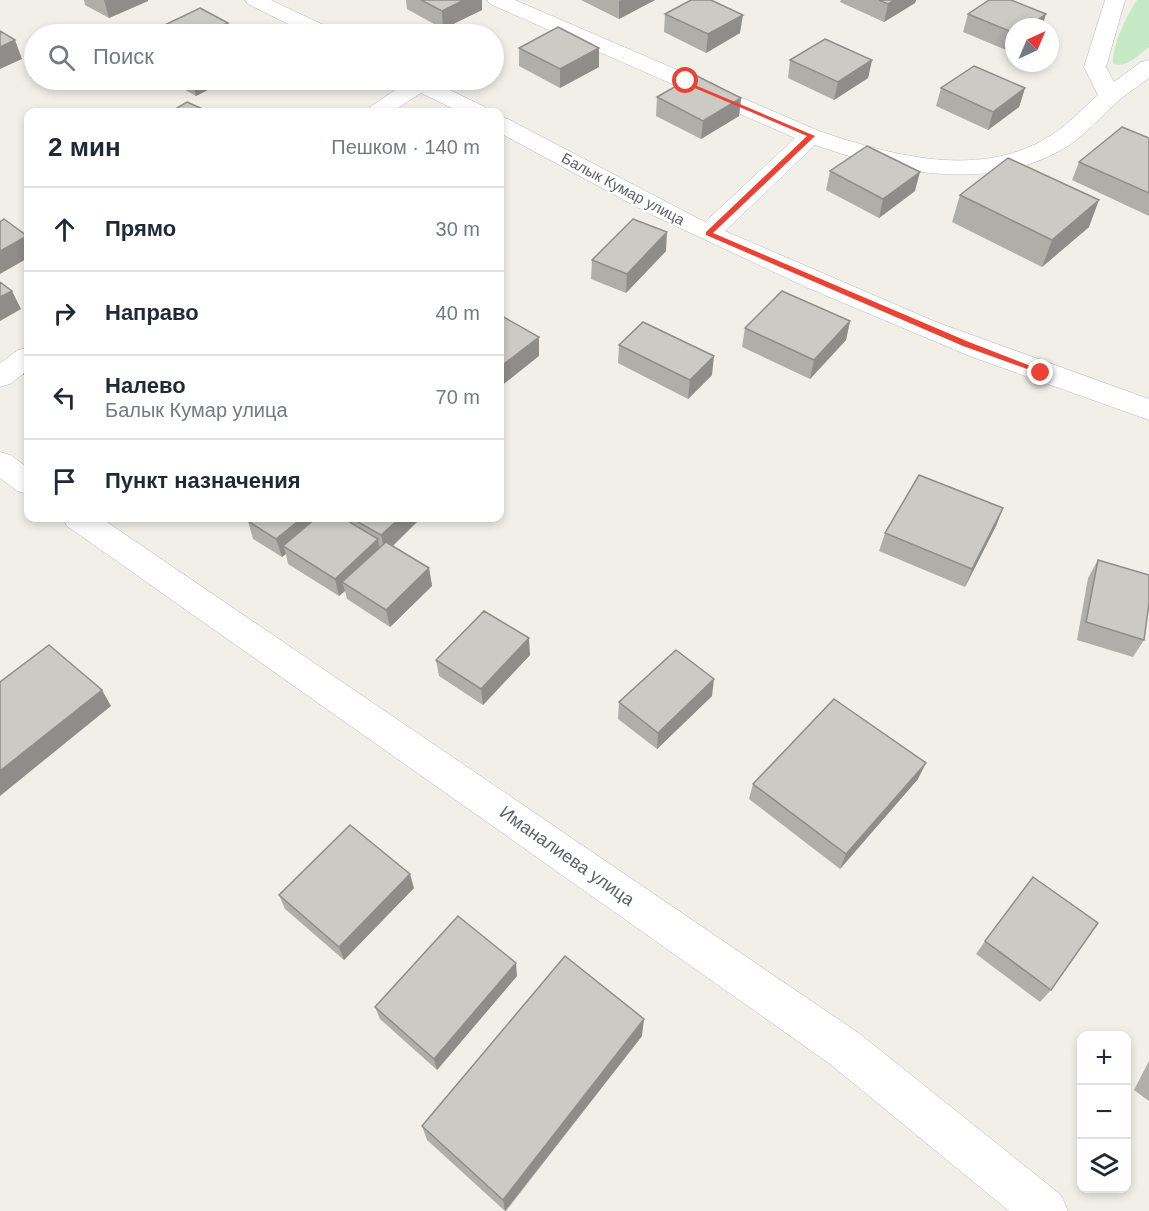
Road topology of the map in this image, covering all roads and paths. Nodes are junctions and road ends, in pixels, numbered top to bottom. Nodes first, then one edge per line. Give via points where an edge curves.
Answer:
1 (255, 0) edge
2 (497, 0) edge
3 (1115, 0) edge
4 (304, 24) edge
5 (1149, 67) edge
6 (406, 90) edge
7 (434, 90) edge
8 (1110, 96) junction
9 (383, 108) edge
10 (469, 108) edge
11 (504, 126) edge
12 (812, 136) junction
13 (708, 233) junction
14 (24, 360) edge
15 (0, 377) edge
16 (1149, 410) edge
17 (0, 463) edge
18 (24, 480) edge
19 (84, 522) edge
20 (1045, 1211) edge

1 - 4 street
2 - 12 street
3 - 8 street via 1095,67
5 - 8 street
6 - 9 street
7 - 10 street
8 - 12 street via 1060,141 1001,163 963,168 908,164 855,152
11 - 13 street, Балык Кумар улица
12 - 13 street
13 - 16 street, Балык Кумар улица via 966,344
14 - 15 street
17 - 18 street
19 - 20 street, Иманалиева улица via 845,1049

